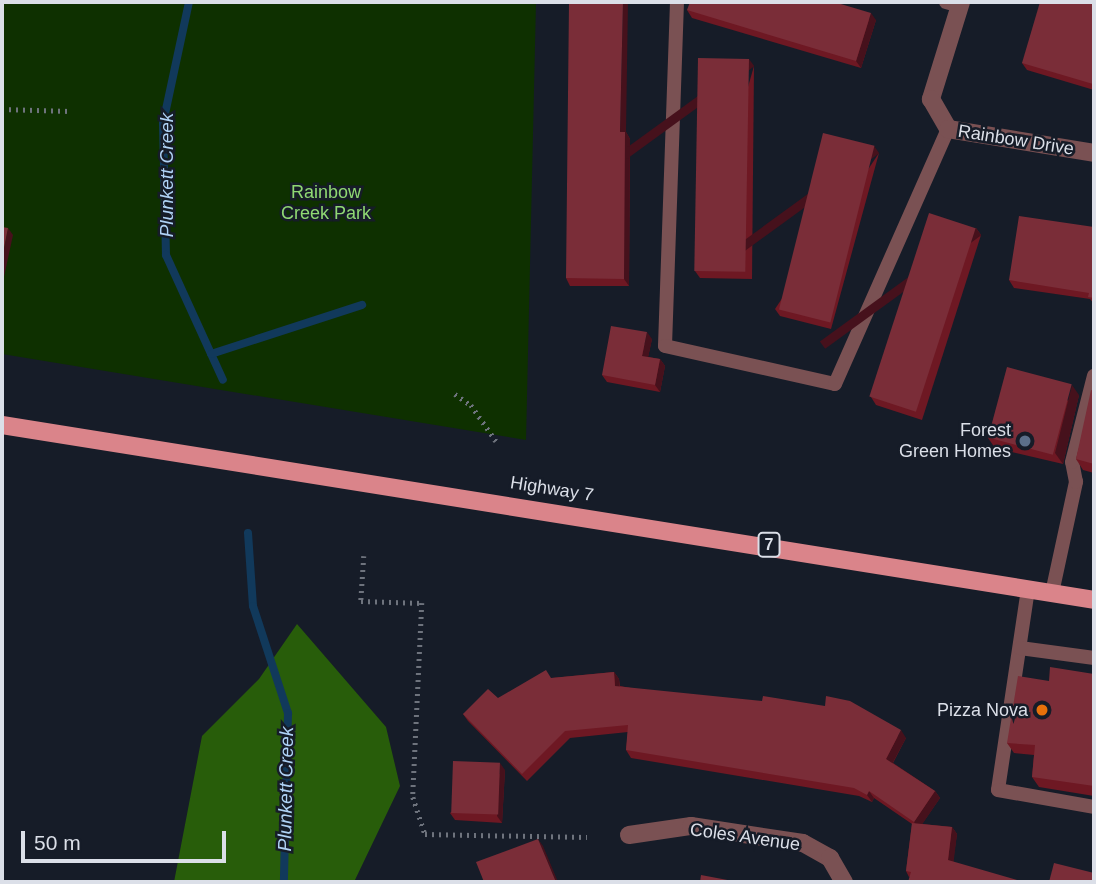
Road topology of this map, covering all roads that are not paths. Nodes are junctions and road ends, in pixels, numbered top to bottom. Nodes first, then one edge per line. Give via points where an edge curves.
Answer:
1 (677, 2) edge
2 (956, 3) edge
3 (948, 129) junction
4 (1094, 153) edge
5 (1094, 376) edge
6 (2, 425) edge
7 (1028, 589) junction
8 (1052, 593) junction
9 (1094, 600) edge
10 (1020, 648) junction
11 (1094, 658) edge
12 (1094, 807) edge
13 (629, 835) dead end
14 (844, 882) edge

1 - 3 lane via 665,346 835,384
2 - 3 street, Rainbow Drive via 931,99
3 - 4 street, Rainbow Drive
5 - 8 lane via 1072,462 1076,482
6 - 7 main road, Highway 7 / 7
7 - 8 main road, Highway 7 / 7
7 - 10 lane
8 - 9 main road, Highway 7 / 7
10 - 11 lane
10 - 12 lane via 998,790
13 - 14 street, Coles Avenue via 691,826 803,843 830,858

